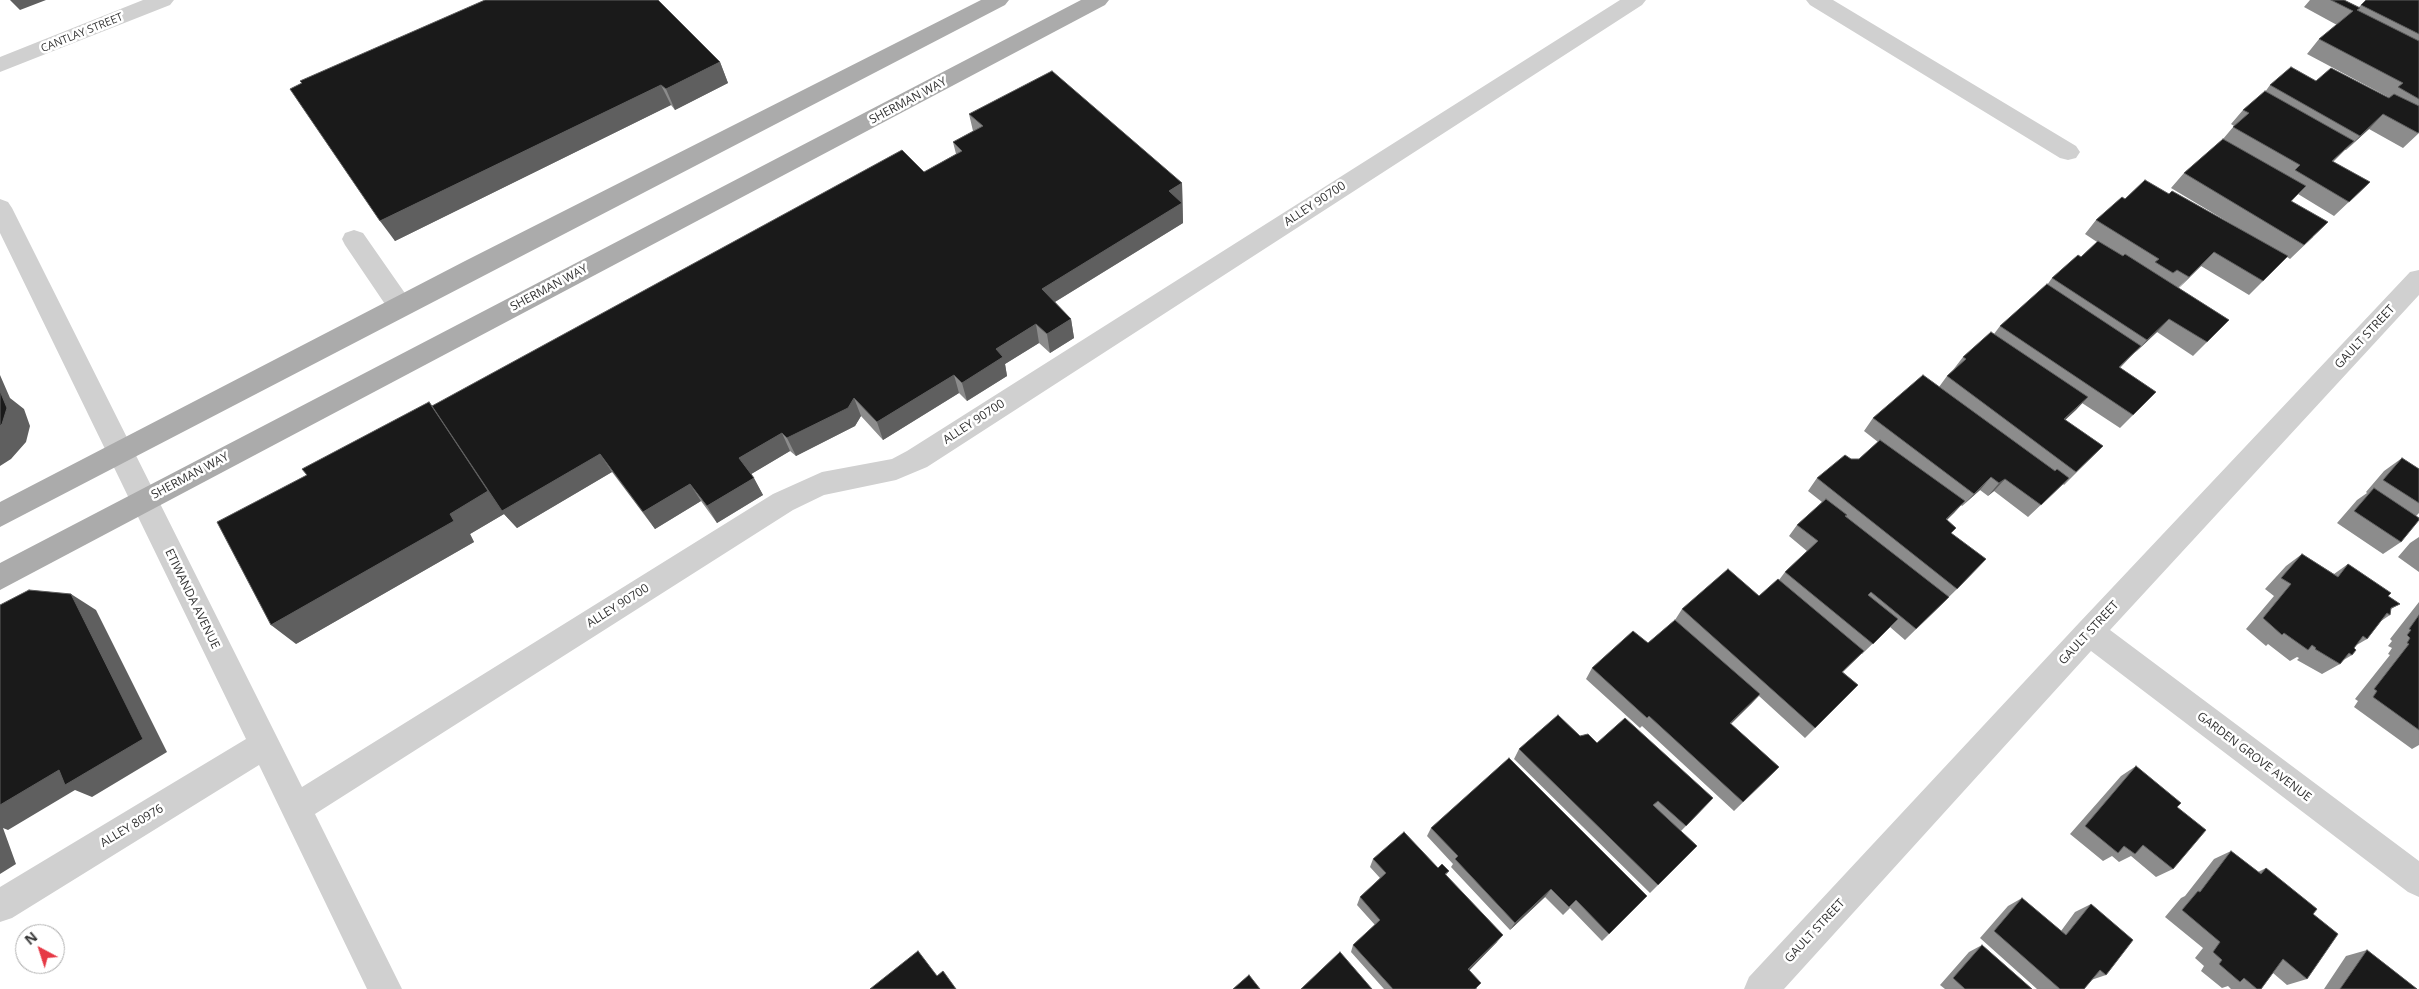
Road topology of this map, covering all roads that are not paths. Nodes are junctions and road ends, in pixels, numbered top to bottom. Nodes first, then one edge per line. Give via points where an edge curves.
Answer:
1 (163, 0) edge
2 (998, 0) edge
3 (1098, 0) edge
4 (1635, 0) edge
5 (1817, 0) edge
6 (0, 65) edge
7 (2068, 152) dead end
8 (1, 211) edge
9 (354, 239) dead end
10 (2419, 279) edge
11 (400, 306) junction
12 (122, 452) junction
13 (145, 500) junction
14 (0, 515) edge
15 (0, 577) edge
16 (2089, 632) junction
17 (264, 745) junction
18 (296, 808) junction
19 (2419, 882) edge
20 (0, 906) edge
21 (384, 989) edge
22 (1761, 989) edge

1 - 6 street, CANTLAY STREET
2 - 11 main road
3 - 13 main road, SHERMAN WAY
4 - 18 street, ALLEY 90700 via 916,459 896,469 822,484 783,502
5 - 7 street
8 - 12 street, ETIWANDA AVENUE
9 - 11 street
10 - 16 street, GAULT STREET
11 - 12 main road
12 - 13 street, ETIWANDA AVENUE
12 - 14 main road
13 - 15 main road, SHERMAN WAY
13 - 17 street, ETIWANDA AVENUE
16 - 19 street, GARDEN GROVE AVENUE
16 - 22 street, GAULT STREET
17 - 18 street, ETIWANDA AVENUE
17 - 20 street, ALLEY 80976
18 - 21 street, ETIWANDA AVENUE

